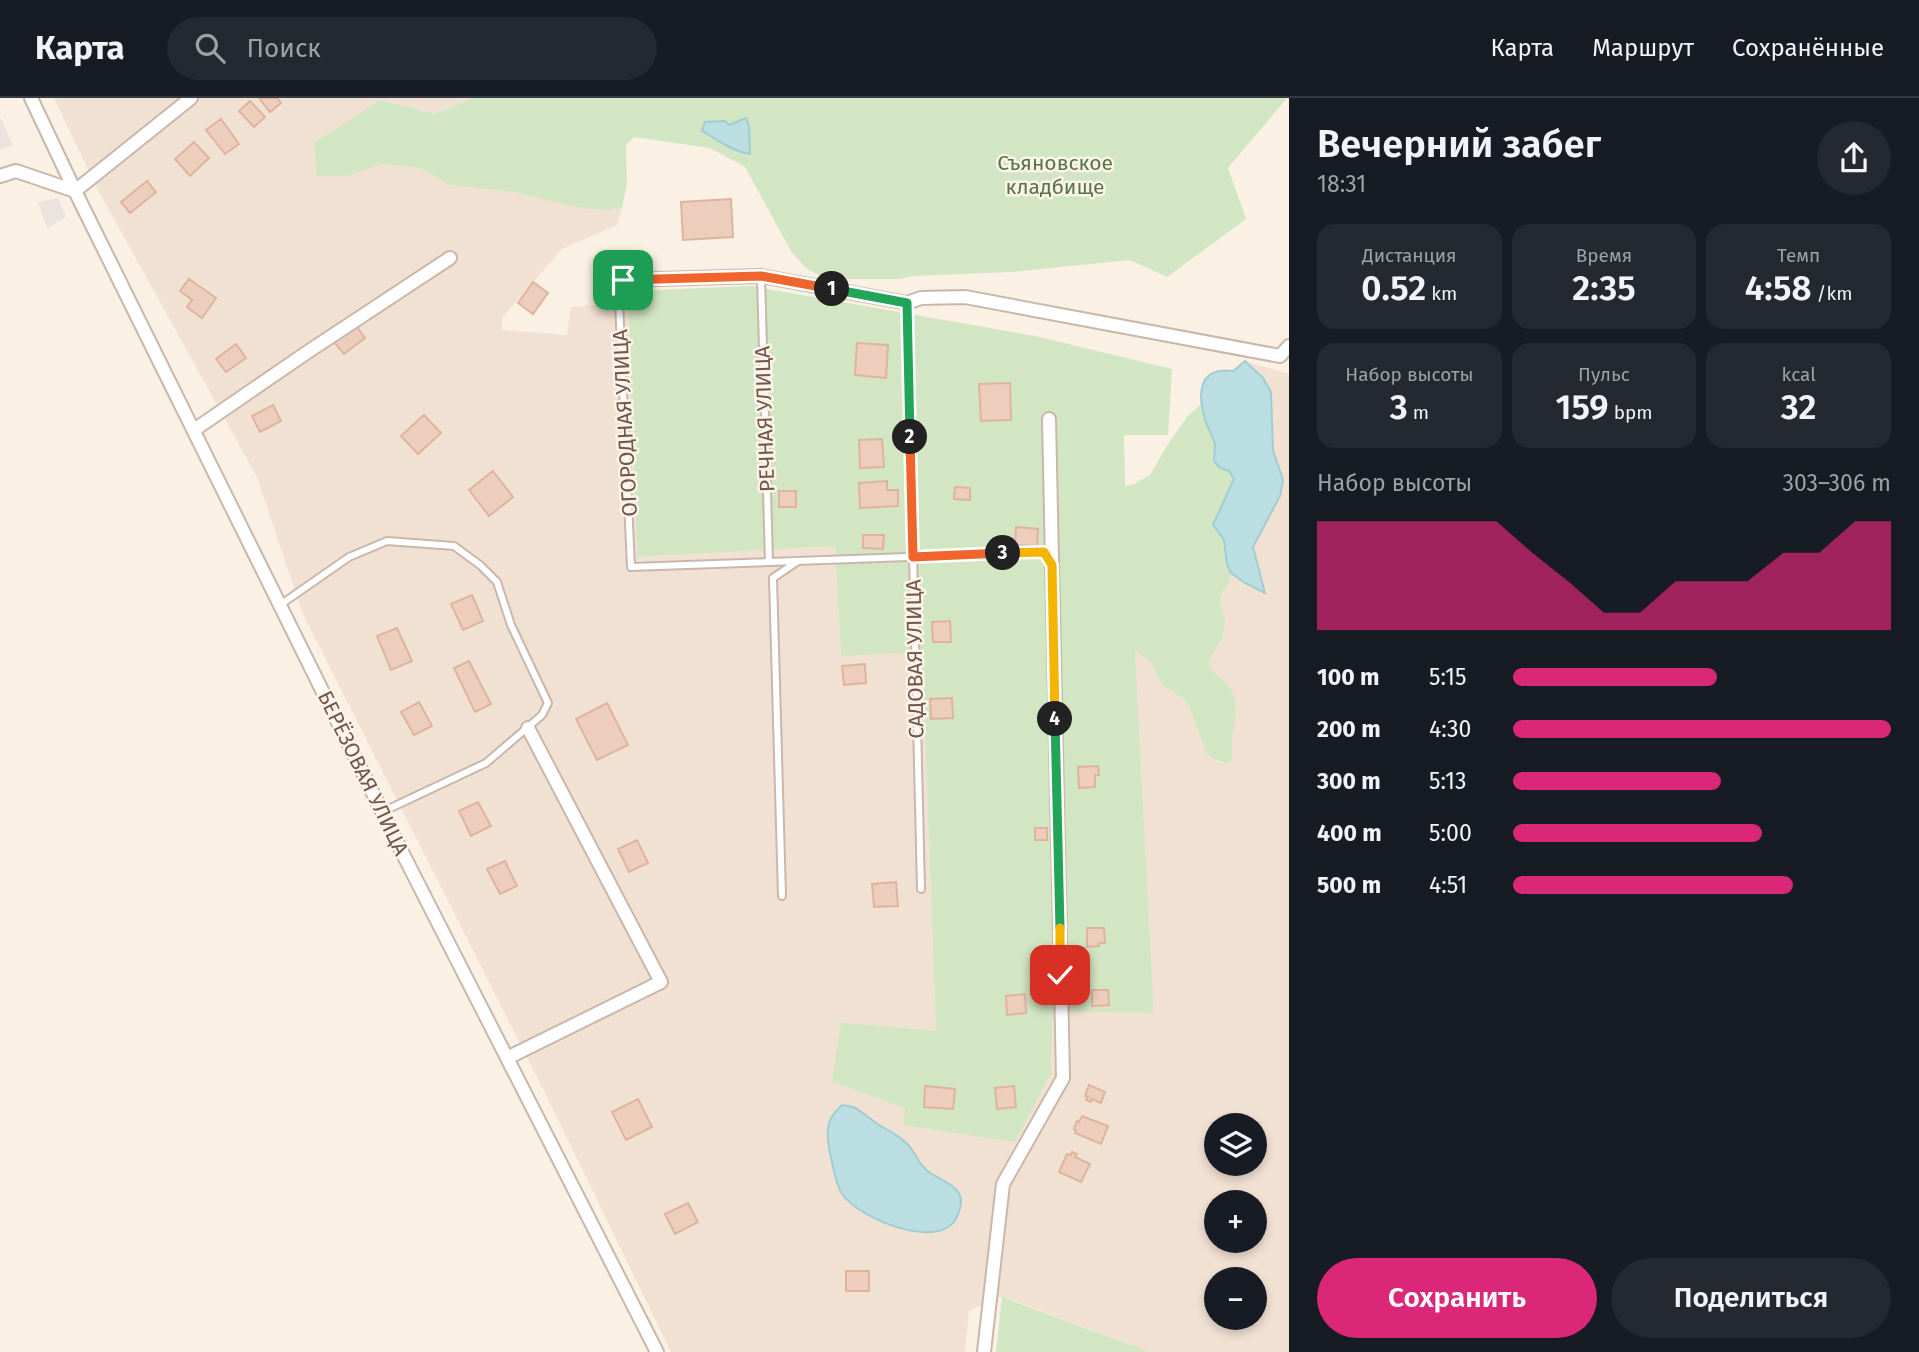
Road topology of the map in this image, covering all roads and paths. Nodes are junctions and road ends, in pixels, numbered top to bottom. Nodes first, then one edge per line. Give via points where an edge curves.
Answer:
1 (31, 98) edge
2 (191, 98) edge
3 (0, 176) edge
4 (75, 191) junction
5 (450, 258) dead end
6 (761, 276) junction
7 (623, 280) joint
8 (907, 303) junction
9 (1289, 346) edge
10 (1049, 419) dead end
11 (194, 430) junction
12 (913, 557) junction
13 (798, 561) junction
14 (769, 562) junction
15 (1052, 565) junction
16 (280, 605) junction
17 (528, 728) junction
18 (382, 812) junction
19 (921, 889) dead end
20 (782, 896) dead end
21 (507, 1058) junction
22 (657, 1352) edge
23 (984, 1352) edge

1 - 4 street, БЕРЁЗОВАЯ УЛИЦА
2 - 4 street
3 - 4 street via 16,171
4 - 11 street, БЕРЁЗОВАЯ УЛИЦА
5 - 11 street
6 - 7 street
6 - 8 street
6 - 14 lane, РЕЧНАЯ УЛИЦА
7 - 14 lane, ОГОРОДНАЯ УЛИЦА via 619,302 631,567
8 - 9 street via 921,298 965,297 1280,356
8 - 12 lane, САДОВАЯ УЛИЦА
10 - 15 street
11 - 16 street, БЕРЁЗОВАЯ УЛИЦА
12 - 13 lane
12 - 15 lane via 1044,552
12 - 19 lane, САДОВАЯ УЛИЦА
13 - 14 lane
13 - 20 lane via 773,579
15 - 23 street via 1063,1078 1003,1184
16 - 17 lane via 349,557 387,541 454,546 497,582 511,625 548,703
16 - 18 street, БЕРЁЗОВАЯ УЛИЦА
17 - 18 lane via 486,763
17 - 21 street via 662,982
18 - 21 street, БЕРЁЗОВАЯ УЛИЦА
21 - 22 street, БЕРЁЗОВАЯ УЛИЦА

